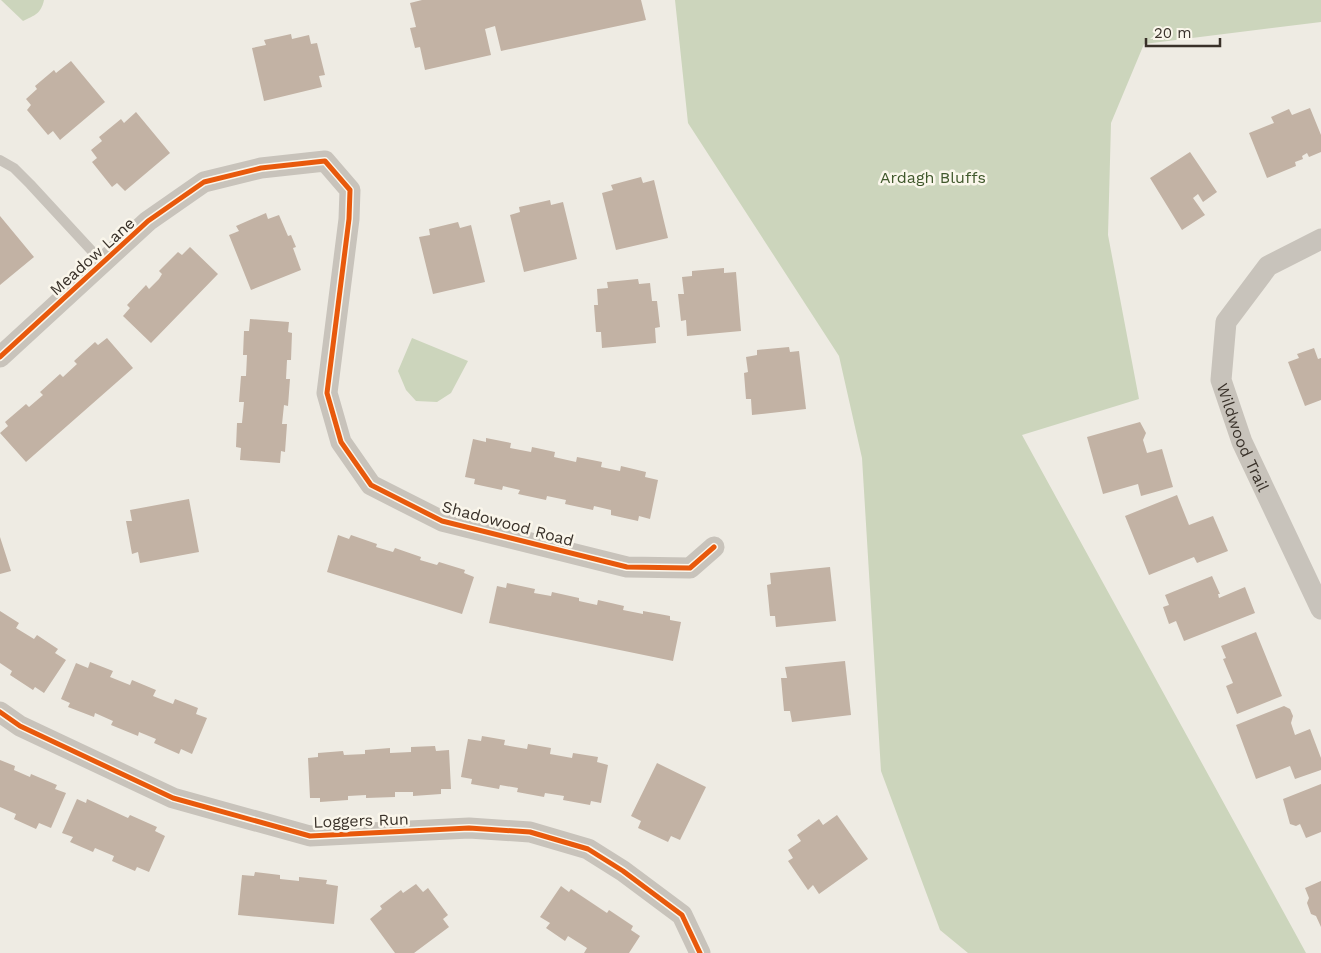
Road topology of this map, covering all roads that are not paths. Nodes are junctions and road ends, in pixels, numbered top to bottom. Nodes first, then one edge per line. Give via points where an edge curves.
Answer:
1 (0, 160) edge
2 (325, 161) joint
3 (1321, 240) edge
4 (103, 263) junction
5 (0, 357) edge
6 (714, 547) dead end
7 (1321, 609) edge
8 (0, 712) edge
9 (700, 953) edge

1 - 4 lane via 30,184
2 - 4 street, Meadow Lane via 261,168 204,182 148,222
2 - 6 street, Shadowood Road via 350,190 327,393 341,442 371,486 442,521 627,567 690,568
3 - 7 street, Wildwood Trail via 1268,266 1226,322 1221,380 1242,442
4 - 5 street, Meadow Lane
8 - 9 street, Loggers Run via 20,726 173,798 310,836 468,828 530,832 588,849 623,870 682,914

